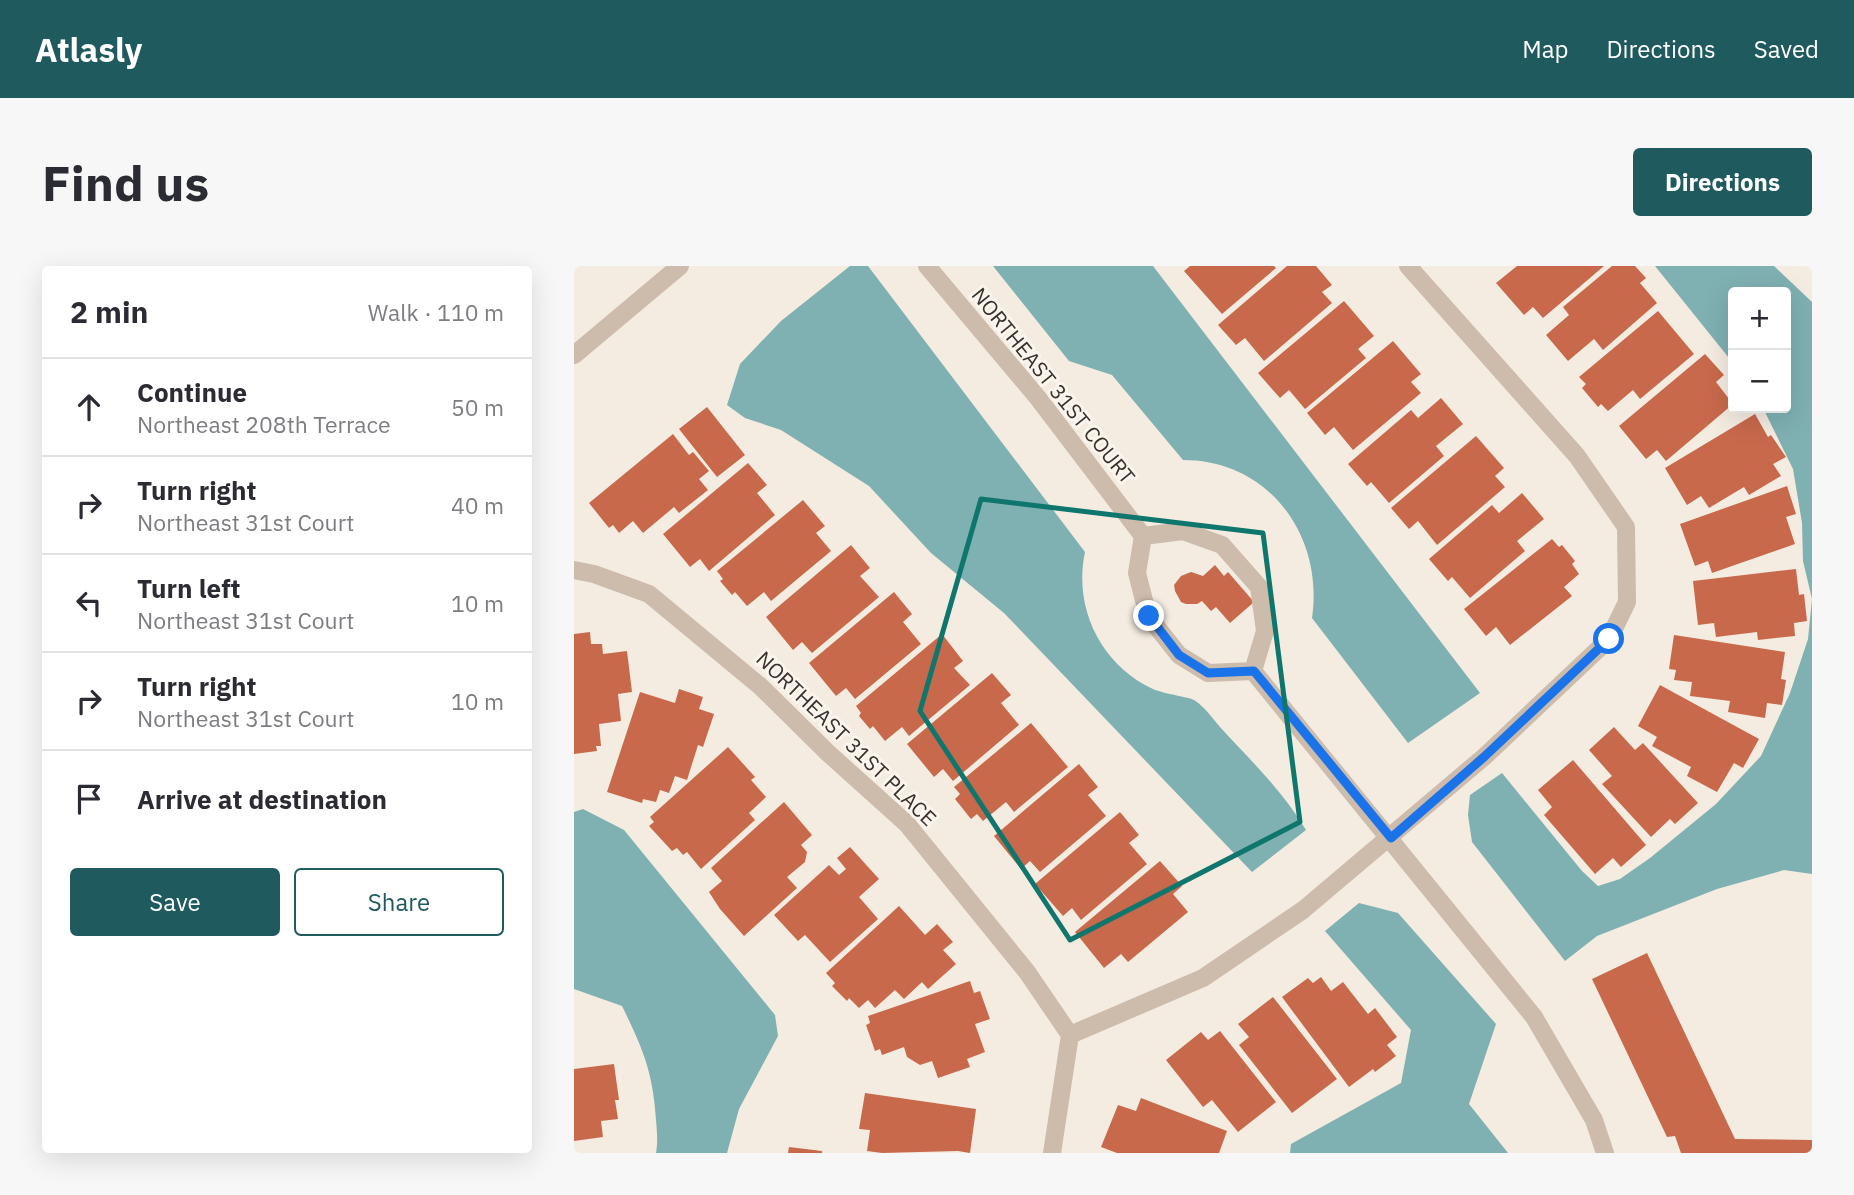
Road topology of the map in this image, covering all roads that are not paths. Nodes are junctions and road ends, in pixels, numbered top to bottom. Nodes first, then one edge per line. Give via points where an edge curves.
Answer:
1 (680, 266) edge
2 (927, 266) edge
3 (1408, 266) edge
4 (574, 355) edge
5 (1143, 536) junction
6 (574, 570) edge
7 (1254, 671) junction
8 (1391, 838) junction
9 (1070, 1035) junction
10 (1052, 1153) edge
11 (1605, 1153) edge

1 - 4 street
2 - 5 street, NORTHEAST 31ST COURT via 1038,398
3 - 8 street via 1577,456 1626,527 1627,602 1609,639
5 - 7 street via 1137,573 1149,616 1179,655 1208,673
5 - 7 street via 1183,531 1222,545 1259,587 1265,631
6 - 9 street, NORTHEAST 31ST PLACE via 649,594 760,686 907,824 1027,972
7 - 8 street
8 - 9 street via 1303,910 1203,978
8 - 11 street via 1534,1017 1594,1120
9 - 10 street

